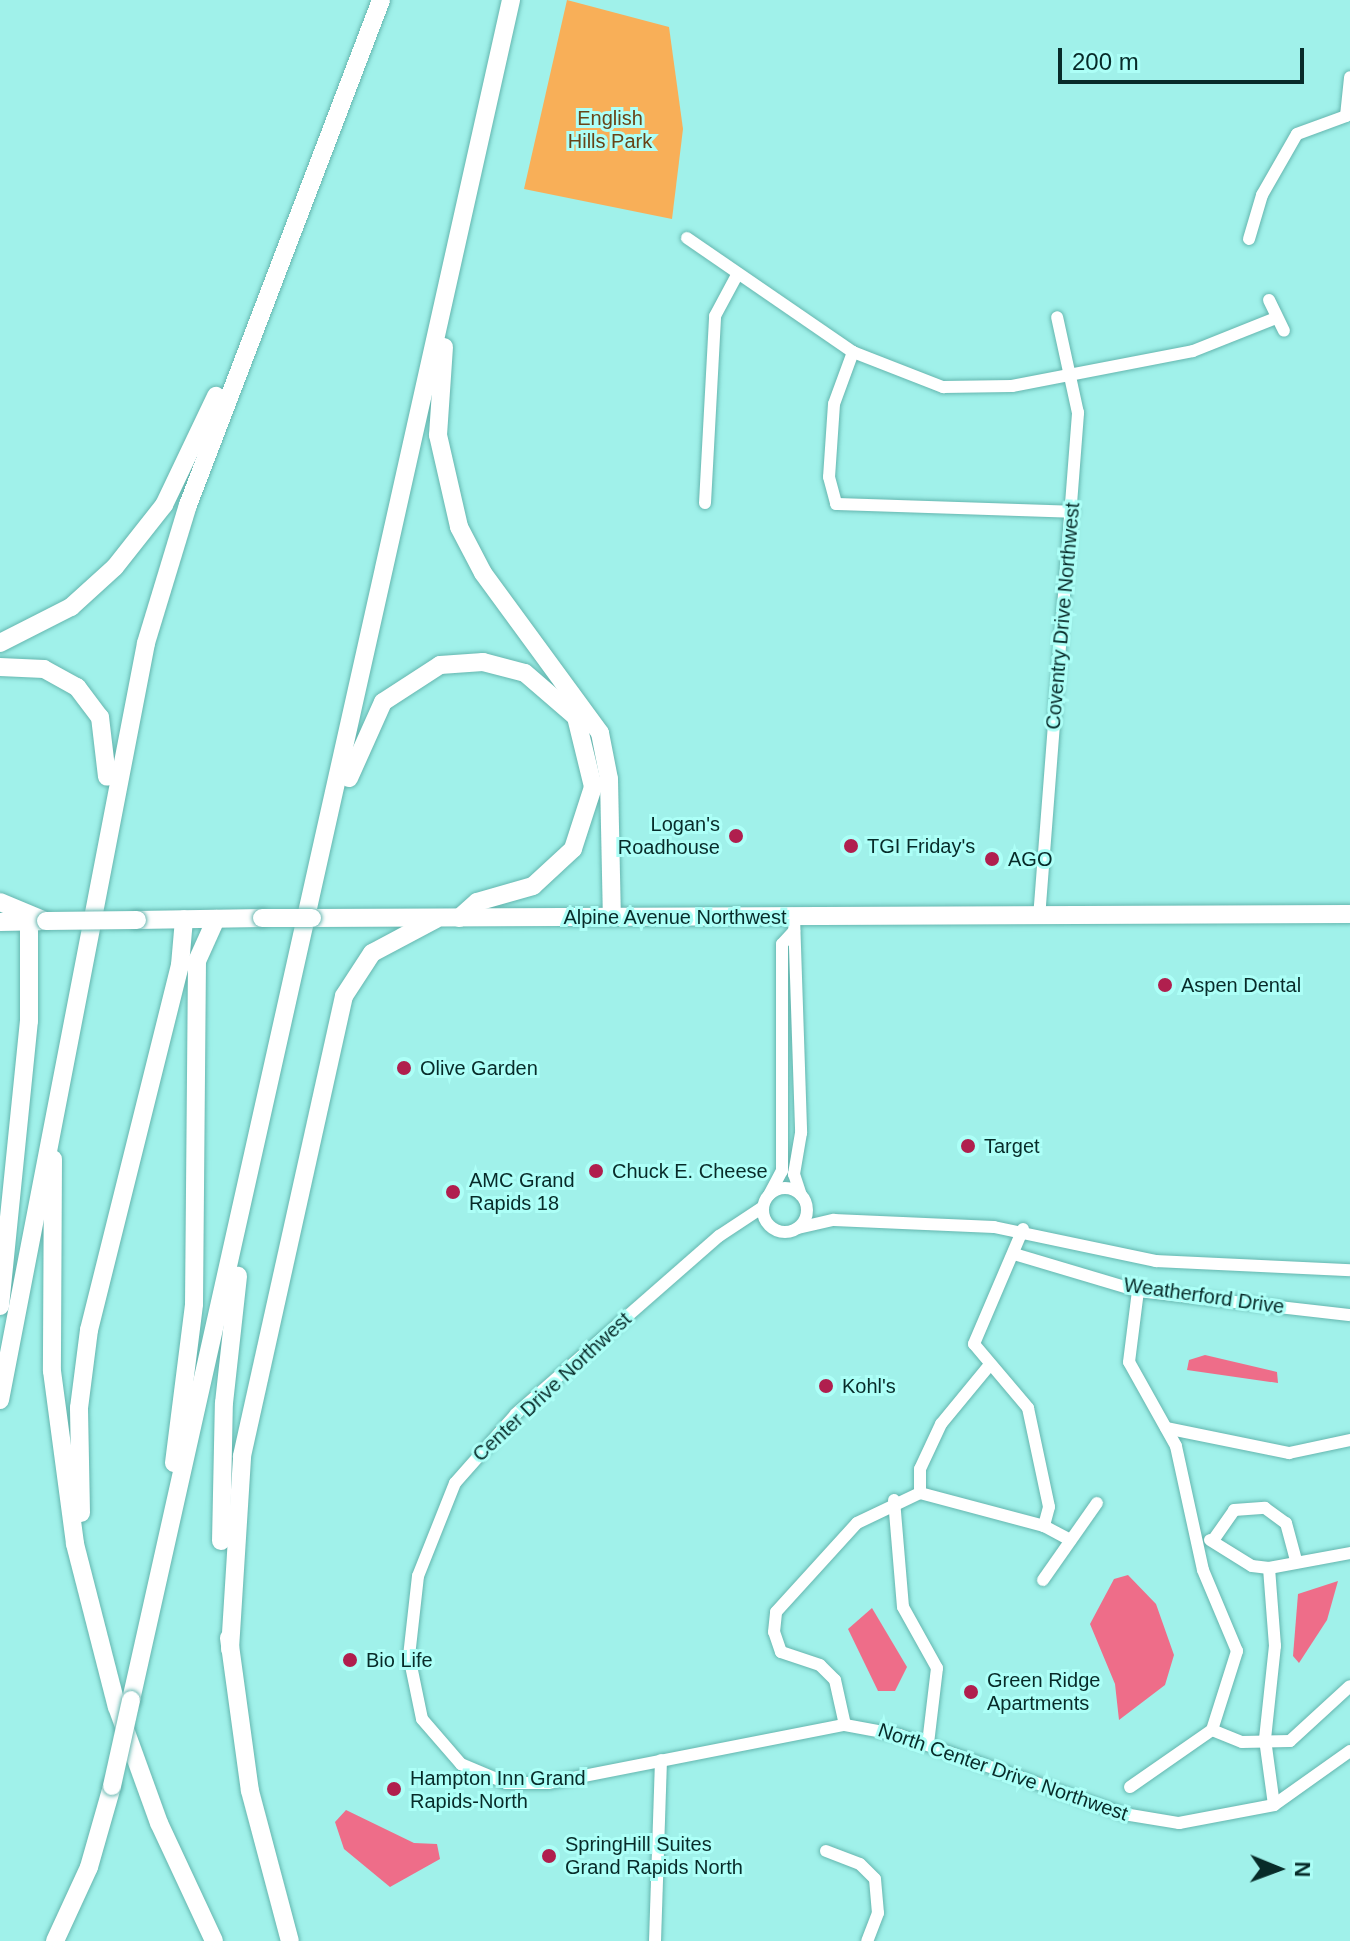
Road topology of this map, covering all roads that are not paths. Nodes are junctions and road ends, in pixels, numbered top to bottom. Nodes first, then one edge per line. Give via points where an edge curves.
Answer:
1 (381, 0) edge
2 (511, 0) edge
3 (1350, 77) edge
4 (468, 186) junction
5 (687, 238) dead end
6 (1249, 239) dead end
7 (285, 248) junction
8 (737, 275) junction
9 (1269, 300) dead end
10 (1057, 317) dead end
11 (1276, 318) junction
12 (1284, 331) dead end
13 (853, 352) junction
14 (1074, 374) junction
15 (705, 503) dead end
16 (1073, 512) junction
17 (0, 643) edge
18 (0, 667) edge
19 (105, 832) junction
20 (322, 851) junction
21 (0, 902) edge
22 (1350, 914) edge
23 (612, 917) junction
24 (459, 918) junction
25 (1039, 918) junction
26 (184, 919) junction
27 (216, 919) junction
28 (436, 919) junction
29 (38, 921) junction
30 (0, 922) edge
31 (794, 924) junction
32 (184, 943) junction
33 (57, 1089) junction
34 (248, 1185) junction
35 (769, 1195) junction
36 (803, 1198) junction
37 (763, 1207) junction
38 (834, 1220) junction
39 (735, 1226) junction
40 (771, 1227) junction
41 (798, 1228) junction
42 (1023, 1229) junction
43 (1014, 1254) junction
44 (1350, 1270) edge
45 (1138, 1291) junction
46 (0, 1306) edge
47 (1350, 1315) edge
48 (988, 1367) junction
49 (0, 1400) edge
50 (1166, 1428) junction
51 (1350, 1440) edge
52 (920, 1493) junction
53 (894, 1500) junction
54 (1097, 1503) dead end
55 (1044, 1526) junction
56 (1214, 1539) junction
57 (1070, 1540) junction
58 (1199, 1541) junction
59 (165, 1549) junction
60 (1350, 1553) edge
61 (1296, 1561) junction
62 (1269, 1568) junction
63 (1043, 1580) dead end
64 (92, 1623) junction
65 (230, 1649) junction
66 (1350, 1686) edge
67 (845, 1725) junction
68 (1212, 1730) junction
69 (781, 1732) joint
70 (1265, 1739) junction
71 (928, 1744) junction
72 (1350, 1751) edge
73 (661, 1760) junction
74 (1130, 1787) dead end
75 (1274, 1805) junction
76 (826, 1851) dead end
77 (55, 1941) edge
78 (214, 1941) edge
79 (290, 1941) edge
80 (655, 1941) edge
81 (867, 1941) edge

1 - 7 highway
2 - 4 highway
3 - 6 street via 1346,116 1297,134 1262,195
4 - 20 highway
4 - 23 highway via 439,387 443,471 483,573 600,733 609,779
5 - 8 street
7 - 17 highway via 164,505 71,607
7 - 19 highway via 167,570
8 - 13 street
8 - 15 street via 715,316
9 - 11 street
10 - 14 street, Coventry Drive Northwest
11 - 12 street
11 - 14 street via 1193,351
13 - 14 street via 943,387 1012,386
13 - 16 street via 834,404 829,477 836,504
14 - 16 street, Coventry Drive Northwest
16 - 25 street, Coventry Drive Northwest
18 - 19 highway via 44,669 91,702 107,739
19 - 33 highway
20 - 24 highway via 365,730 399,687 462,661 525,673 561,698 585,737 590,810 573,849 548,876 518,894 477,902
20 - 34 highway
21 - 29 highway
22 - 25 highway, Alpine Avenue Northwest
23 - 24 highway, Alpine Avenue Northwest
23 - 31 highway, Alpine Avenue Northwest via 721,917
24 - 28 highway, Alpine Avenue Northwest
25 - 31 highway, Alpine Avenue Northwest
26 - 27 highway, Alpine Avenue Northwest
26 - 29 highway, Alpine Avenue Northwest, bridge
26 - 32 highway
27 - 28 highway, Alpine Avenue Northwest, bridge
27 - 32 highway
27 - 59 highway via 197,961 194,1304
28 - 65 highway via 372,953 344,996 242,1456
29 - 30 highway, Alpine Avenue Northwest
29 - 46 highway
31 - 35 street via 782,944 782,1171
31 - 36 street via 800,942 801,1133 794,1174
32 - 64 highway via 83,1371 79,1496
33 - 49 highway
33 - 64 highway via 52,1371
34 - 59 highway
34 - 65 highway via 222,1444
35 - 36 street via 789,1189
35 - 37 street
36 - 38 street
36 - 41 street
37 - 39 street, Center Drive Northwest
37 - 40 street
38 - 41 street
38 - 42 street
39 - 40 street
39 - 73 street, Center Drive Northwest via 473,1458 428,1538 412,1617 412,1686 422,1719 461,1764 525,1785
40 - 41 street
42 - 43 street
42 - 44 street via 1156,1261
43 - 45 street, Weatherford Drive
43 - 48 street via 974,1344
45 - 47 street, Weatherford Drive
45 - 50 street via 1129,1362
48 - 52 street via 941,1424 920,1469
48 - 55 street via 1028,1408 1049,1507
50 - 51 street via 1289,1453
50 - 58 street via 1186,1477
52 - 53 street
52 - 55 street
53 - 67 street via 857,1523 776,1612 781,1652 820,1665 835,1680
53 - 71 street via 903,1607 937,1668
54 - 57 street
55 - 57 street
56 - 58 street
56 - 61 street via 1234,1510 1265,1508 1286,1523
56 - 62 street via 1252,1566
57 - 63 street
58 - 68 street via 1237,1651
59 - 77 highway, bridge via 112,1786 89,1867
60 - 61 street
61 - 62 street
62 - 70 street via 1275,1646
64 - 78 highway via 159,1823
65 - 79 highway via 250,1791
66 - 70 street via 1290,1741
67 - 69 street, North Center Drive Northwest
67 - 71 street, North Center Drive Northwest
68 - 70 street via 1242,1742
68 - 74 street
69 - 73 street, Center Drive Northwest
70 - 75 street
71 - 75 street, North Center Drive Northwest via 1151,1820 1214,1821
72 - 75 street, North Center Drive Northwest
73 - 80 street
76 - 81 street via 860,1864 875,1879 878,1913

